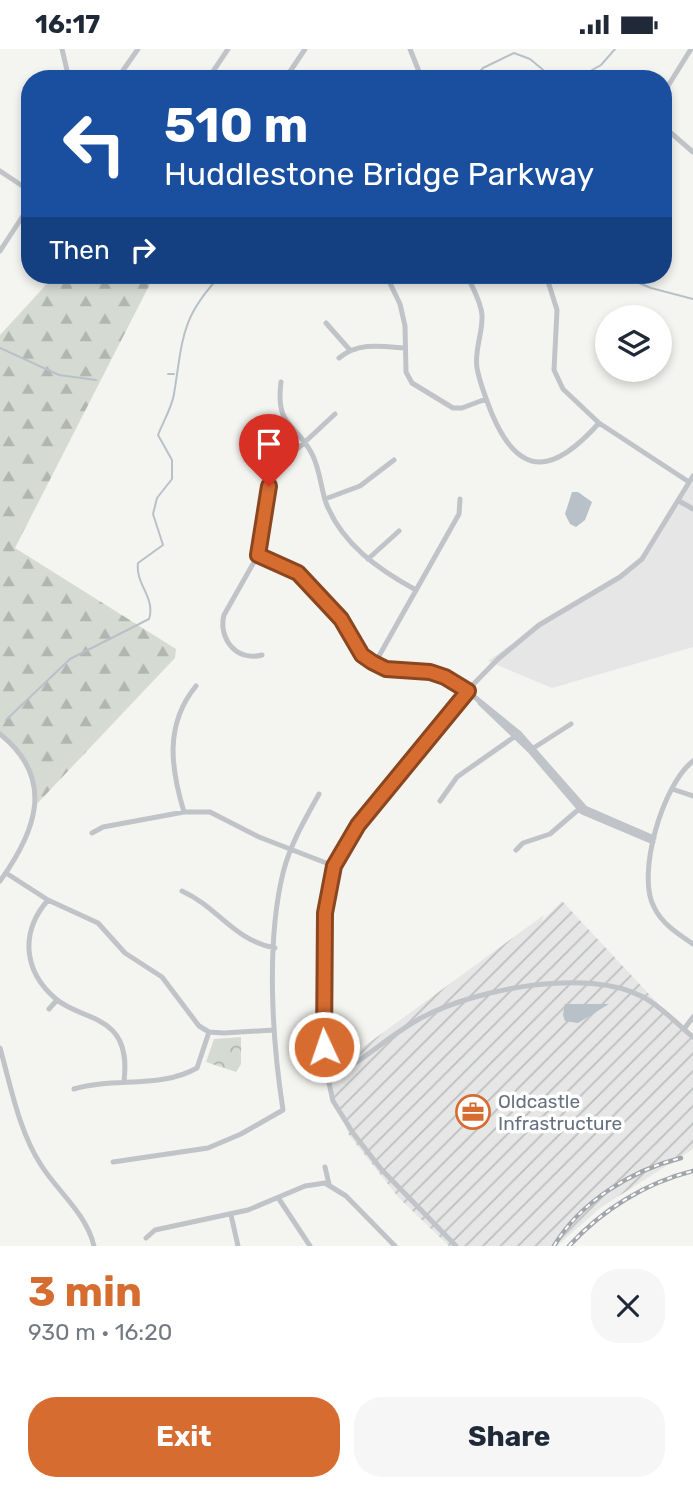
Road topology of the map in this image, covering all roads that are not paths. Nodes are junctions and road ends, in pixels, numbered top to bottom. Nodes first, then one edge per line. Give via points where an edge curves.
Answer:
1 (62, 49) edge
2 (138, 49) edge
3 (228, 49) edge
4 (305, 49) edge
5 (410, 49) edge
6 (691, 49) edge
7 (67, 70) edge
8 (123, 70) edge
9 (214, 70) edge
10 (291, 70) edge
11 (418, 70) edge
12 (672, 80) edge
13 (672, 134) edge
14 (693, 152) edge
15 (0, 171) edge
16 (21, 185) edge
17 (21, 219) edge
18 (0, 251) edge
19 (390, 284) edge
20 (471, 284) edge
21 (549, 284) edge
22 (326, 323) dead end
23 (404, 348) junction
24 (349, 349) junction
25 (339, 358) dead end
26 (281, 382) dead end
27 (486, 399) junction
28 (335, 414) dead end
29 (599, 423) junction
30 (302, 442) junction
31 (394, 460) dead end
32 (691, 479) edge
33 (325, 499) junction
34 (460, 499) dead end
35 (679, 501) junction
36 (693, 509) edge
37 (399, 531) dead end
38 (258, 555) junction
39 (368, 559) junction
40 (416, 590) junction
41 (262, 655) dead end
42 (375, 663) junction
43 (196, 686) dead end
44 (468, 691) junction
45 (571, 724) dead end
46 (0, 734) edge
47 (517, 735) junction
48 (532, 750) junction
49 (693, 761) edge
50 (672, 789) junction
51 (319, 794) dead end
52 (693, 796) edge
53 (440, 801) dead end
54 (580, 807) junction
55 (184, 812) junction
56 (92, 833) dead end
57 (654, 840) junction
58 (291, 849) junction
59 (516, 850) dead end
60 (334, 866) junction
61 (6, 873) junction
62 (0, 881) edge
63 (182, 891) dead end
64 (48, 900) junction
65 (693, 944) edge
66 (275, 948) junction
67 (57, 1000) junction
68 (49, 1009) dead end
69 (693, 1017) edge
70 (684, 1029) junction
71 (274, 1030) junction
72 (209, 1032) junction
73 (693, 1037) edge
74 (0, 1048) edge
75 (327, 1079) junction
76 (124, 1081) junction
77 (74, 1089) dead end
78 (113, 1162) dead end
79 (325, 1167) dead end
80 (329, 1184) junction
81 (279, 1199) junction
82 (231, 1215) junction
83 (146, 1238) dead end
84 (94, 1246) edge
85 (238, 1246) edge
86 (310, 1246) edge
87 (395, 1246) edge
88 (456, 1246) edge

1 - 7 street
2 - 8 street
3 - 9 street
4 - 10 street
5 - 11 street
6 - 12 street
13 - 14 street
15 - 16 street
17 - 18 street
19 - 23 street via 400,304
20 - 27 street via 481,308 476,365
21 - 29 street via 557,310 553,352 557,379
22 - 24 street
23 - 24 street
23 - 27 street via 412,383 442,404 463,408
24 - 25 street
26 - 30 street via 283,419
27 - 29 street via 505,442 531,460 565,455
28 - 30 street
29 - 32 street
30 - 33 street via 313,456
30 - 38 street via 282,460 269,486
31 - 33 street via 360,486
32 - 35 street
33 - 39 street via 334,521
34 - 40 street via 459,514
35 - 36 street
35 - 44 street via 629,570 539,625
37 - 39 street
38 - 41 street via 222,625 239,654
38 - 42 street via 298,573 341,619 362,655
39 - 40 street
40 - 42 street
42 - 44 street via 386,669 430,672
43 - 55 street via 182,708 171,756
44 - 47 street
44 - 60 street via 358,825
45 - 48 street
46 - 61 street via 22,756 35,791 31,829
47 - 48 street
47 - 53 street via 457,777
48 - 54 street
49 - 50 street
50 - 52 street
50 - 57 street
51 - 58 street
54 - 57 street via 592,819
54 - 59 street via 550,834
55 - 56 street
55 - 58 street via 211,812
57 - 65 street via 646,875 653,907 665,923
58 - 60 street
58 - 66 street via 279,896
60 - 75 street via 325,913 322,1001
61 - 62 street
61 - 64 street
63 - 66 street via 249,941
64 - 67 street via 32,922 27,950 38,977
64 - 72 street via 98,923 125,953 162,977 191,1018
66 - 71 street
67 - 68 street
67 - 76 street via 112,1030 124,1051
69 - 70 street
70 - 73 street
70 - 75 street via 631,992 609,986 551,983 457,1001 383,1039
71 - 72 street
71 - 78 street via 283,1110 208,1147
72 - 76 street via 197,1068 176,1079
74 - 84 street via 24,1131 41,1165 73,1204
75 - 88 street via 333,1101 352,1133
76 - 77 street
79 - 80 street
80 - 81 street via 305,1186
80 - 87 street
81 - 82 street
81 - 86 street
82 - 83 street via 155,1230
82 - 85 street

